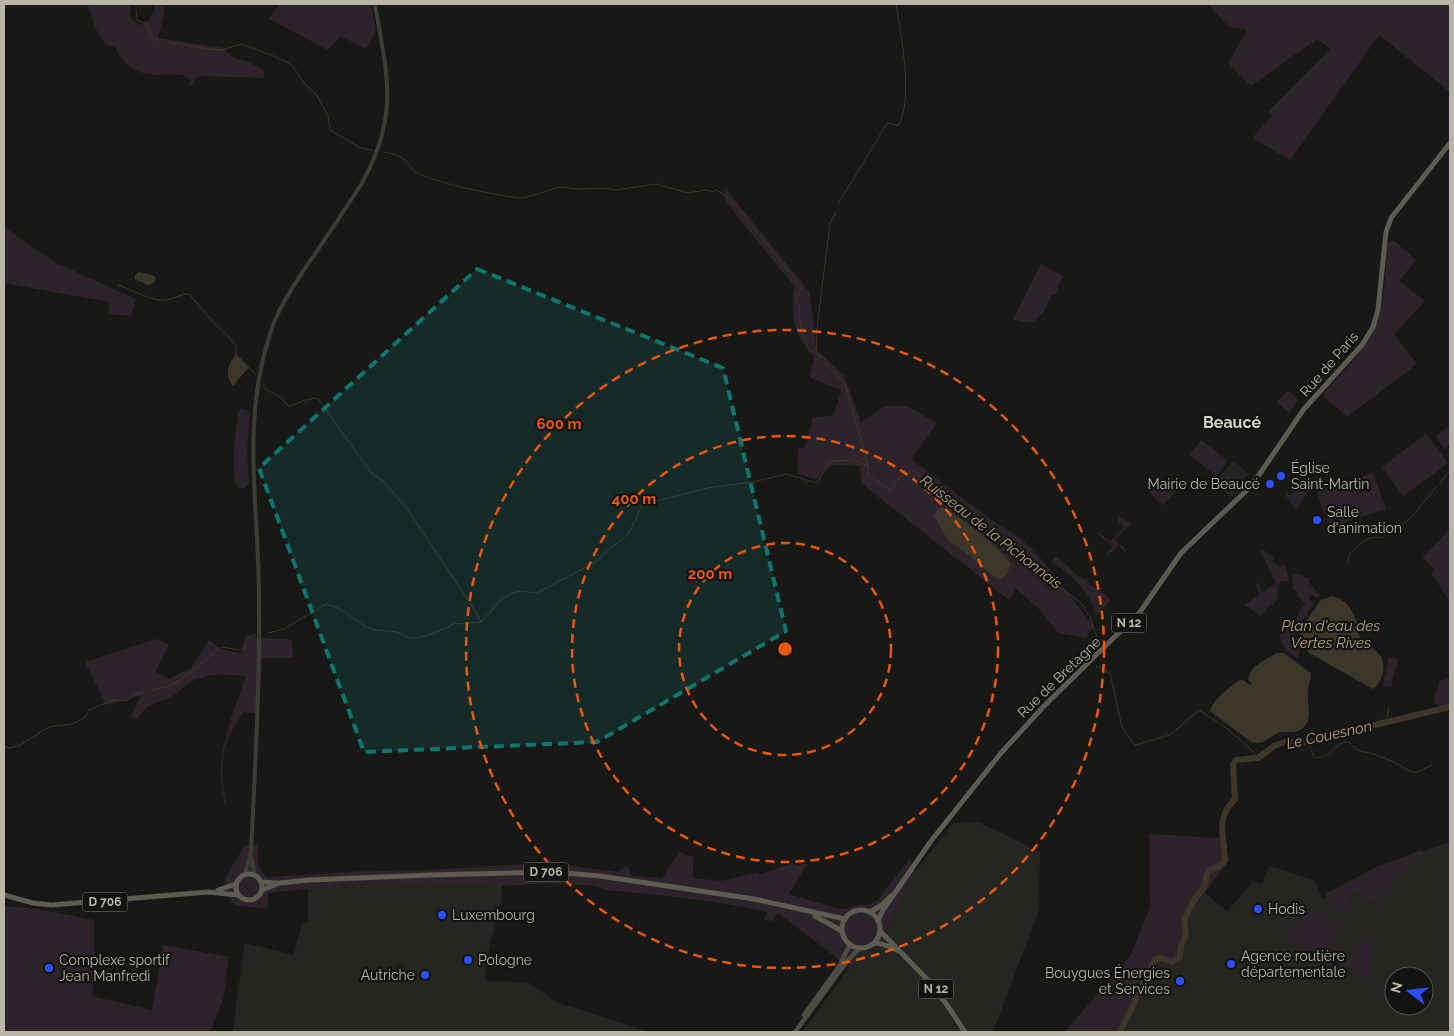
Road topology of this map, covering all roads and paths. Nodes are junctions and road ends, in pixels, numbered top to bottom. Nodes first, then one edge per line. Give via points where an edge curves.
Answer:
1 (375, 4) edge
2 (1450, 143) edge
3 (1258, 477) joint
4 (251, 852) junction
5 (245, 875) junction
6 (255, 876) junction
7 (905, 878) junction
8 (261, 882) junction
9 (236, 884) junction
10 (280, 884) junction
11 (262, 890) junction
12 (208, 892) junction
13 (238, 894) junction
14 (4, 895) edge
15 (808, 912) junction
16 (870, 912) junction
17 (845, 919) junction
18 (878, 921) junction
19 (842, 931) junction
20 (880, 931) junction
21 (874, 943) junction
22 (850, 944) junction
23 (860, 948) junction
24 (901, 952) junction
25 (794, 1032) edge
26 (964, 1032) edge

1 - 4 street via 388,74 388,105 381,140 362,182 282,307 269,336 255,400 252,462 259,567 259,626
2 - 3 main road, Rue de Paris / N 12 via 1394,211 1388,225 1373,327 1354,355 1304,409
3 - 7 main road, Rue de Bretagne / N 12 via 1181,554 1140,612 1017,734
4 - 5 street
4 - 6 street
5 - 6 main road
5 - 9 main road
6 - 8 main road
7 - 16 main road, Rue de Bretagne / N 12 via 882,905
7 - 18 main road, Rue de Bretagne / N 12
8 - 10 main road, D 706
8 - 11 main road
9 - 12 main road, D 706
9 - 13 main road
10 - 11 main road, D 706
10 - 15 main road, D 706 via 430,875 568,873 754,899
11 - 13 main road via 253,900 246,900
12 - 13 main road, D 706
12 - 14 main road, D 706 via 52,905
15 - 17 main road, D 706
15 - 19 main road, D 706
16 - 17 main road via 854,911
16 - 18 main road
17 - 19 main road
18 - 20 main road
19 - 22 main road
20 - 21 main road
20 - 24 main road, N 12
21 - 23 main road
21 - 24 main road, N 12
22 - 23 main road
22 - 25 main road via 840,966
23 - 25 main road
24 - 26 main road, N 12 via 937,991

